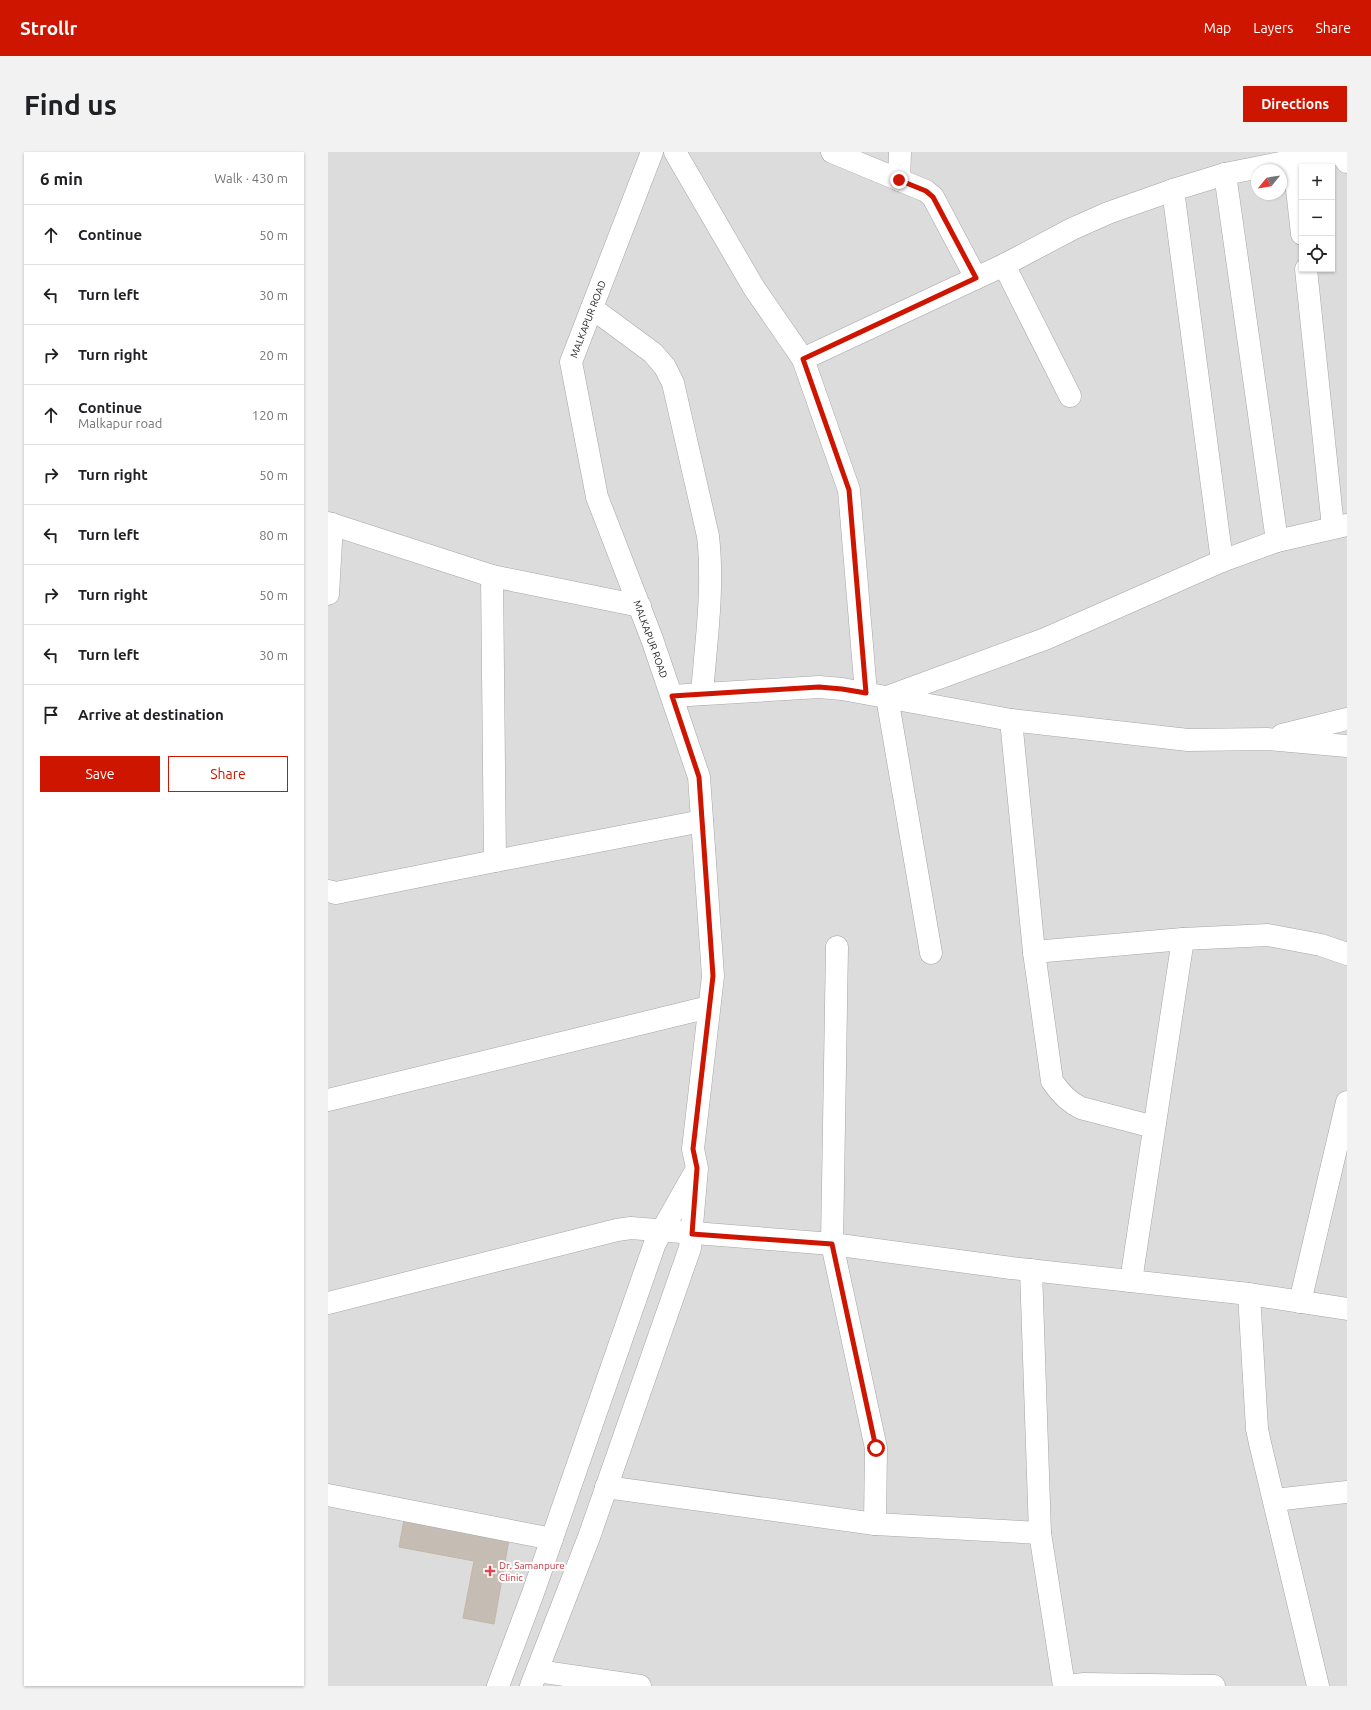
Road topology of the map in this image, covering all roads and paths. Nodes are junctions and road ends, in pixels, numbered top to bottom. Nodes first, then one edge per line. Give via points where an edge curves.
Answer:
1 (652, 152) edge
2 (675, 152) edge
3 (832, 152) edge
4 (900, 152) edge
5 (1294, 162) junction
6 (1347, 162) edge
7 (1225, 174) junction
8 (899, 180) junction
9 (1172, 190) junction
10 (1299, 207) edge
11 (1004, 265) junction
12 (1306, 272) edge
13 (976, 278) junction
14 (592, 308) junction
15 (803, 359) junction
16 (1070, 396) dead end
17 (330, 523) edge
18 (1340, 526) edge
19 (1276, 541) junction
20 (1222, 561) junction
21 (492, 576) junction
22 (328, 594) edge
23 (640, 606) junction
24 (866, 693) junction
25 (702, 694) junction
26 (672, 696) junction
27 (887, 697) junction
28 (1347, 719) edge
29 (1012, 720) junction
30 (1267, 739) junction
31 (1347, 746) edge
32 (702, 821) junction
33 (495, 861) junction
34 (328, 891) edge
35 (1183, 939) junction
36 (837, 947) dead end
37 (1034, 952) junction
38 (931, 953) dead end
39 (1347, 954) edge
40 (709, 1007) junction
41 (328, 1100) edge
42 (1347, 1102) edge
43 (1154, 1127) junction
44 (697, 1168) junction
45 (661, 1230) junction
46 (692, 1234) junction
47 (832, 1244) junction
48 (1031, 1270) junction
49 (1131, 1281) junction
50 (1249, 1294) junction
51 (328, 1302) edge
52 (1300, 1302) junction
53 (1347, 1309) edge
54 (606, 1487) junction
55 (1347, 1492) edge
56 (328, 1496) edge
57 (1274, 1500) junction
58 (875, 1524) junction
59 (1040, 1533) junction
60 (552, 1539) junction
61 (534, 1679) edge
62 (498, 1686) edge
63 (640, 1686) edge
64 (1064, 1686) edge
65 (1068, 1686) edge
66 (1214, 1686) edge
67 (1318, 1686) edge

1 - 14 street, MALKAPUR ROAD
2 - 15 street via 754,288
3 - 8 street
4 - 8 street
5 - 6 street via 1331,154 1342,155
5 - 7 street
5 - 10 street
7 - 9 street
7 - 19 street
8 - 13 street via 926,191 933,197
9 - 11 street via 1090,220
9 - 20 street
11 - 13 street
11 - 16 street
12 - 18 street
13 - 15 street
14 - 23 street, MALKAPUR ROAD via 571,362 597,497
14 - 25 street via 653,353 665,367 673,383 708,536 711,562
15 - 24 street via 849,490
17 - 21 street
17 - 22 street
18 - 19 street
19 - 20 street
20 - 27 street via 1046,639
21 - 23 street
21 - 33 street
23 - 26 street, MALKAPUR ROAD
24 - 25 street via 819,687
24 - 27 street
25 - 26 street
26 - 32 street, MALKAPUR ROAD via 699,777
27 - 29 street
27 - 38 street
28 - 30 street
29 - 30 street via 1188,740
29 - 37 street
30 - 31 street
32 - 33 street
32 - 40 street, MALKAPUR ROAD via 713,976
33 - 34 street via 336,893
35 - 37 street
35 - 39 street via 1268,935 1321,945
35 - 43 street
36 - 47 street
37 - 43 street via 1052,1081 1059,1092 1071,1104 1081,1108
40 - 41 street
40 - 44 street, MALKAPUR ROAD via 693,1149
42 - 52 street
43 - 49 street
44 - 45 street
44 - 46 street, MALKAPUR ROAD
45 - 46 street
45 - 51 street via 617,1230
45 - 60 street
46 - 47 street
46 - 54 street, MALKAPUR ROAD via 690,1248
47 - 48 street
47 - 58 street via 876,1448
48 - 49 street
48 - 59 street
49 - 50 street
50 - 52 street
50 - 57 street via 1257,1429
52 - 53 street
54 - 58 street
54 - 61 street, MALKAPUR ROAD
55 - 57 street
56 - 60 street
57 - 67 street
58 - 59 street
59 - 64 street
60 - 62 street
61 - 63 street
65 - 66 street

